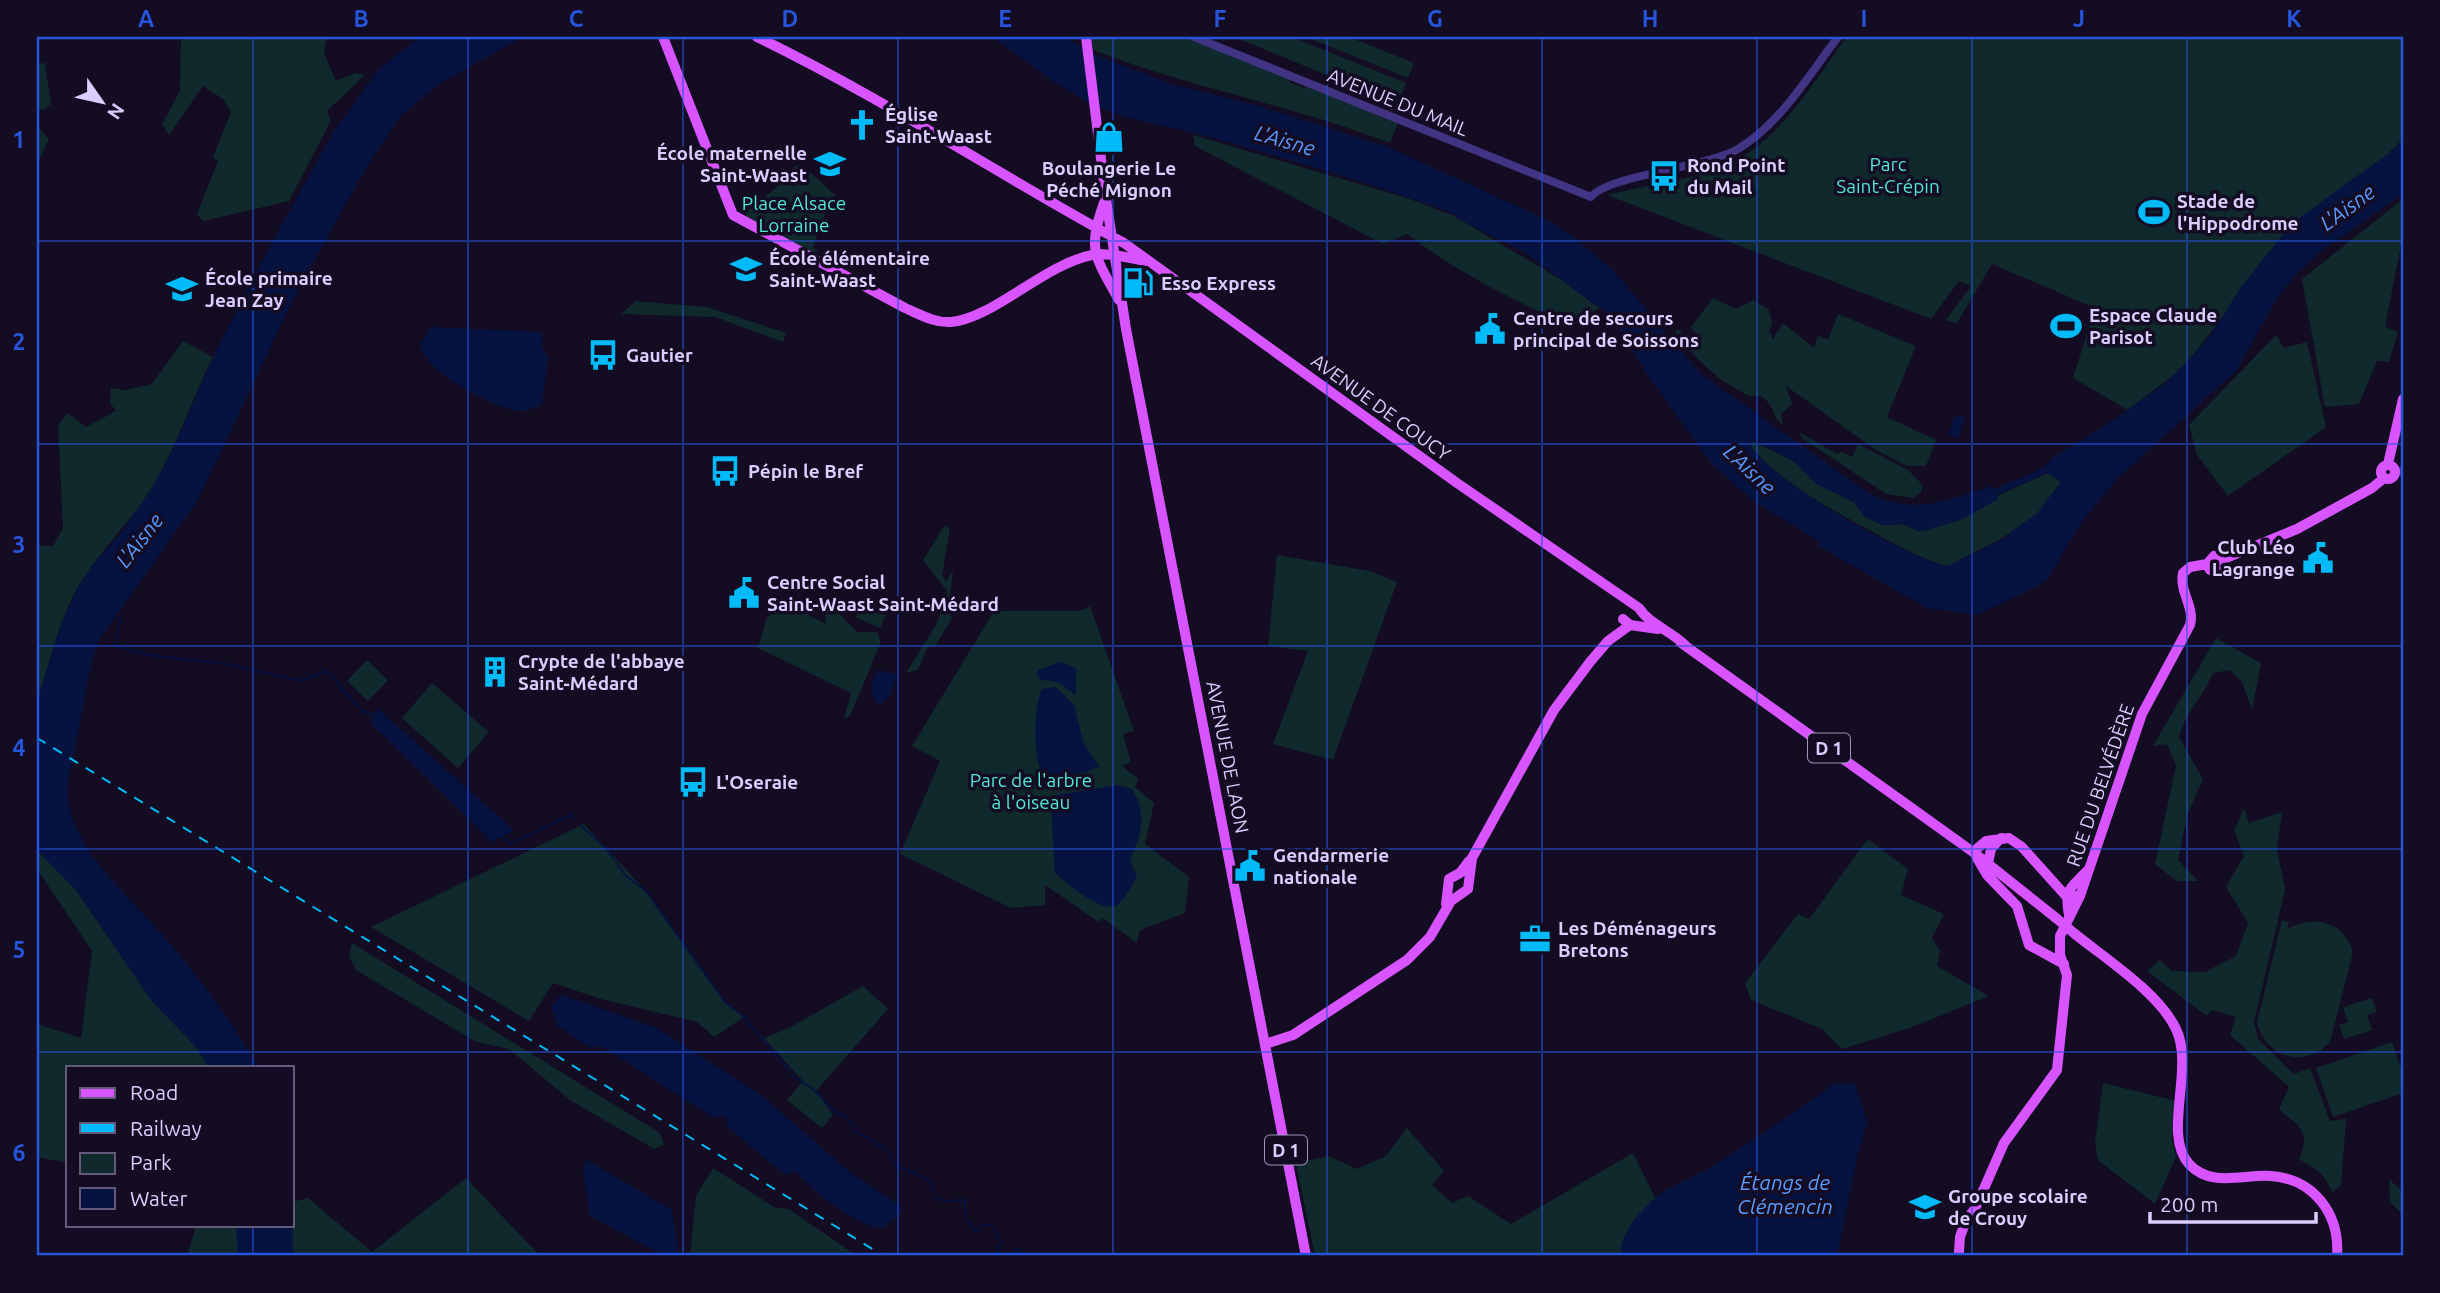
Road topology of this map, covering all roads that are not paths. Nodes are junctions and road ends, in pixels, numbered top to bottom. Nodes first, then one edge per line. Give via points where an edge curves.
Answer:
1 (663, 37) edge
2 (757, 37) edge
3 (1086, 37) edge
4 (1194, 37) edge
5 (1838, 37) edge
6 (1106, 199) junction
7 (1094, 228) junction
8 (1113, 237) junction
9 (1096, 254) junction
10 (1116, 256) junction
11 (1130, 258) junction
12 (1146, 261) junction
13 (1074, 262) junction
14 (1118, 271) junction
15 (1104, 272) junction
16 (1122, 306) junction
17 (2403, 399) edge
18 (2388, 464) junction
19 (2399, 471) edge
20 (2384, 478) junction
21 (1596, 581) junction
22 (1637, 609) junction
23 (1628, 620) junction
24 (1685, 645) junction
25 (2001, 838) junction
26 (1973, 852) junction
27 (1988, 863) junction
28 (2090, 869) junction
29 (1464, 875) junction
30 (2050, 880) junction
31 (2071, 885) junction
32 (1454, 892) junction
33 (2080, 895) junction
34 (2066, 896) junction
35 (2069, 915) junction
36 (2060, 922) junction
37 (2059, 947) junction
38 (2049, 954) junction
39 (2064, 964) junction
40 (1265, 1044) junction
41 (1959, 1254) edge
42 (1306, 1256) edge
43 (2337, 1256) edge

1 - 13 main road via 733,215 931,319 951,322 972,316
2 - 7 main road, AVENUE DE COUCY via 903,114
3 - 6 main road
4 - 5 street, AVENUE DU MAIL via 1591,197 1619,183 1721,158 1758,136
6 - 7 main road
6 - 8 main road
7 - 8 main road, AVENUE DE COUCY
7 - 9 main road
8 - 10 main road
8 - 12 main road, AVENUE DE COUCY
9 - 10 main road
9 - 13 main road
9 - 15 main road
10 - 11 main road
10 - 14 main road
11 - 12 main road
11 - 14 main road
12 - 21 main road, AVENUE DE COUCY
13 - 15 main road
14 - 16 main road
15 - 16 main road
16 - 40 main road, AVENUE DE LAON
17 - 18 main road
18 - 19 main road
18 - 20 main road via 2381,471
19 - 20 main road via 2391,479
20 - 28 main road, RUE DU BELVÉDÈRE via 2297,529 2221,560 2214,556 2207,564 2190,567 2182,580 2190,625 2142,714
21 - 22 main road, AVENUE DE COUCY
21 - 23 main road, AVENUE DE COUCY
22 - 23 main road
22 - 23 main road
22 - 24 main road, AVENUE DE COUCY
23 - 24 main road via 1654,627
23 - 29 main road via 1554,710
24 - 26 main road, D 1
25 - 26 main road via 1986,841
25 - 27 main road via 1991,849
25 - 30 main road via 2015,841
26 - 27 main road, D 1
26 - 38 main road via 1987,875 2017,906 2029,945 2038,953
27 - 36 main road, D 1
28 - 31 main road
28 - 33 main road, RUE DU BELVÉDÈRE
29 - 32 main road via 1468,889
29 - 32 main road via 1450,877
30 - 31 main road
30 - 34 main road
31 - 33 main road
31 - 34 main road
32 - 40 main road via 1424,944 1293,1035
33 - 34 main road
33 - 35 main road, RUE DU BELVÉDÈRE
34 - 35 main road
35 - 36 main road, RUE DU BELVÉDÈRE
36 - 37 main road, RUE DU BELVÉDÈRE
36 - 43 main road, D 1, bridge via 2158,1003 2179,1035 2184,1062 2179,1143 2190,1166 2213,1178 2261,1175 2287,1179 2312,1191 2326,1205 2336,1228
37 - 38 main road
37 - 39 main road
38 - 39 main road
39 - 41 main road via 2067,975 2057,1070 2004,1143 1962,1231
40 - 42 main road, AVENUE DE LAON / D 1

